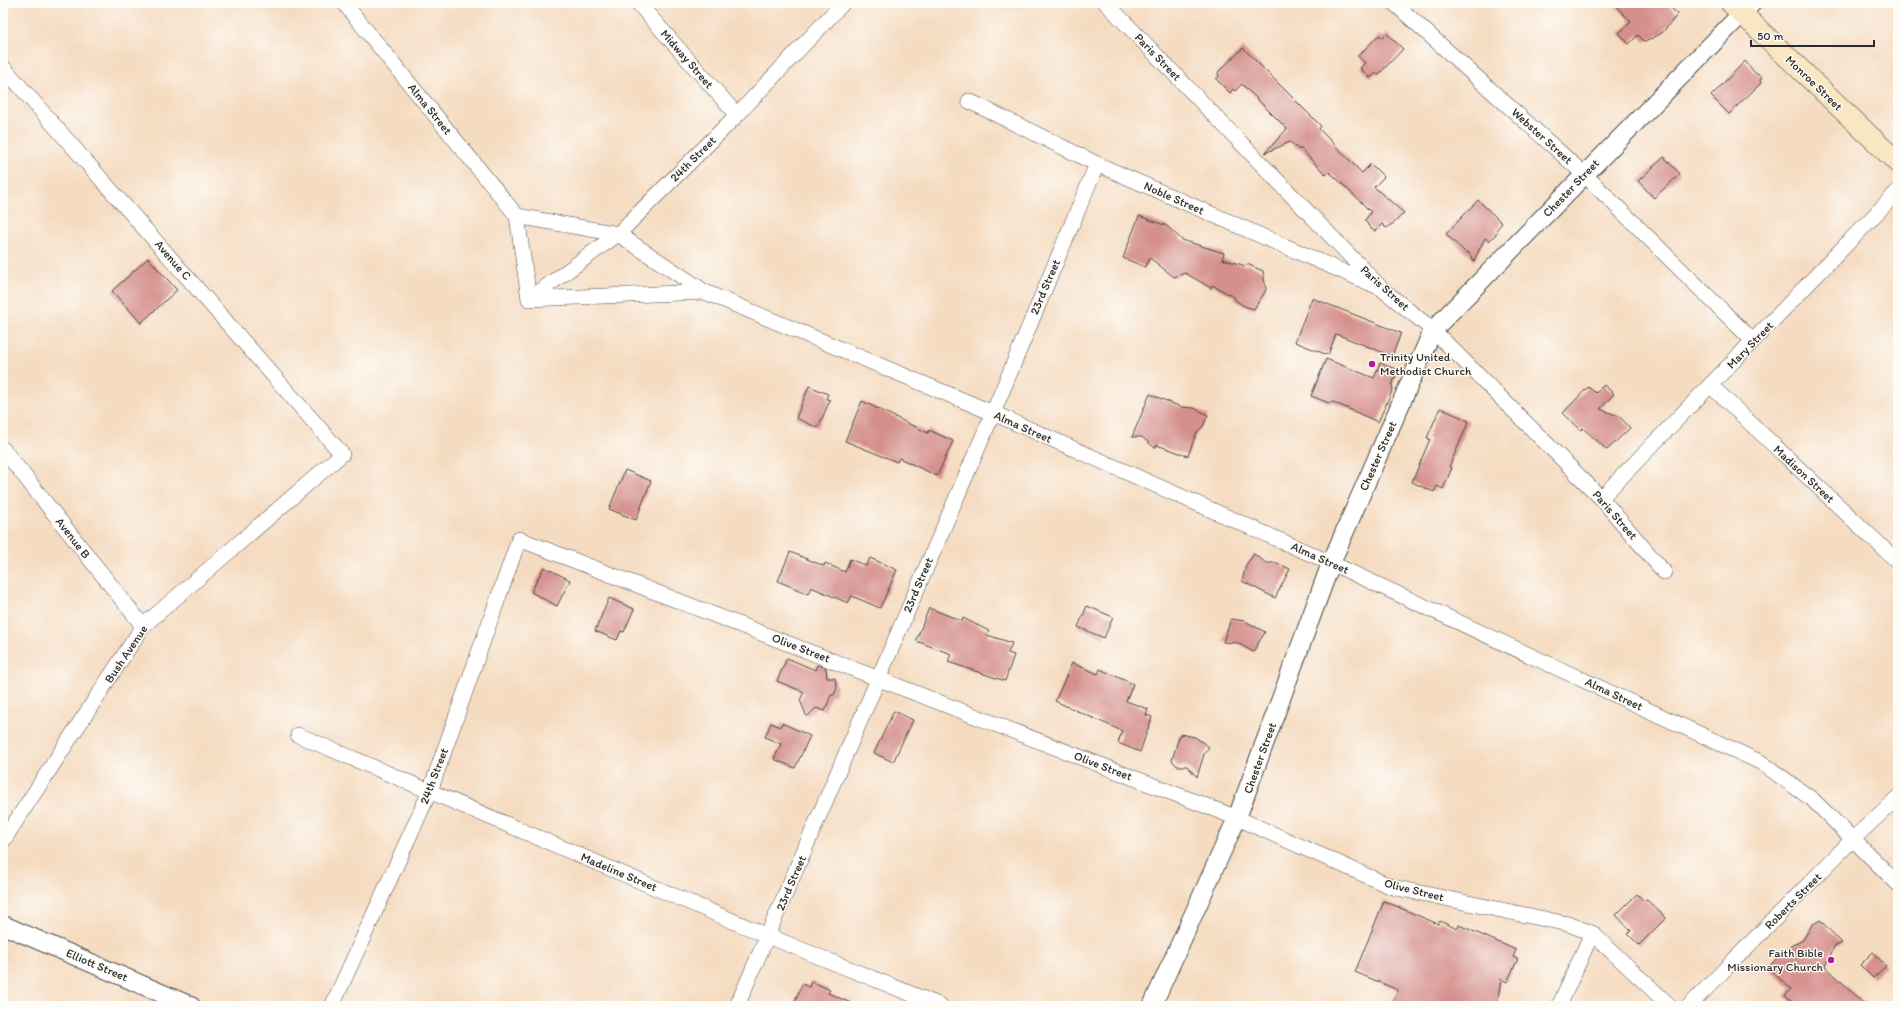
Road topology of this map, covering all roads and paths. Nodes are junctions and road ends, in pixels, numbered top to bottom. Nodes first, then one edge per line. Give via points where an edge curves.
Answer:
1 (344, 3) edge
2 (638, 3) edge
3 (843, 3) edge
4 (1106, 3) edge
5 (1394, 3) edge
6 (1741, 6) edge
7 (3, 67) edge
8 (969, 101) dead end
9 (737, 115) junction
10 (1898, 163) edge
11 (1097, 164) junction
12 (1585, 175) junction
13 (1898, 191) edge
14 (517, 216) junction
15 (618, 234) junction
16 (1382, 289) junction
17 (705, 292) junction
18 (529, 299) junction
19 (1434, 330) junction
20 (1753, 341) junction
21 (1710, 385) junction
22 (993, 413) junction
23 (3, 449) edge
24 (342, 454) joint
25 (1601, 498) junction
26 (518, 539) joint
27 (1898, 562) edge
28 (1331, 563) junction
29 (1664, 572) dead end
30 (143, 626) junction
31 (878, 678) junction
32 (298, 735) dead end
33 (430, 791) junction
34 (1898, 797) edge
35 (1237, 818) junction
36 (1853, 839) junction
37 (3, 841) edge
38 (1898, 884) edge
39 (3, 925) edge
40 (1592, 933) junction
41 (768, 936) junction
42 (191, 1006) edge
43 (332, 1006) edge
44 (737, 1006) edge
45 (941, 1006) edge
46 (1152, 1006) edge
47 (1559, 1006) edge
48 (1670, 1006) edge
49 (1689, 1006) edge

1 - 14 street, Alma Street
2 - 9 street, Midway Street
3 - 9 street, 24th Street
4 - 16 street, Paris Street
5 - 12 street, Webster Street
6 - 10 main road, Monroe Street
6 - 12 street, Chester Street
7 - 24 street, Avenue C
8 - 11 street, Noble Street
9 - 15 street, 24th Street
11 - 16 street, Noble Street
11 - 22 street, 23rd Street
12 - 19 street, Chester Street
12 - 20 street, Webster Street
13 - 20 street, Mary Street
14 - 15 street, Alma Street
14 - 18 street
15 - 17 street, Alma Street
15 - 18 street, 24th Street
16 - 19 street, Paris Street
17 - 18 street, Alma Street
17 - 22 street, Alma Street
19 - 25 street, Paris Street
19 - 28 street, Chester Street
20 - 21 street, Mary Street
21 - 25 street, Mary Street
21 - 27 street, Madison Street
22 - 28 street, Alma Street
22 - 31 street, 23rd Street
23 - 30 street, Avenue B
24 - 30 street, Bush Avenue
25 - 29 street, Paris Street
26 - 31 street, Olive Street
26 - 33 street, 24th Street
28 - 35 street, Chester Street
28 - 36 street, Alma Street via 1762,763 1813,800
30 - 37 street, Bush Avenue
31 - 35 street, Olive Street
31 - 41 street, 23rd Street
32 - 33 street, Madeline Street
33 - 41 street, Madeline Street
33 - 43 street, 24th Street
34 - 36 street, Roberts Street
35 - 40 street, Olive Street via 1392,887 1568,924
35 - 46 street, Chester Street
36 - 38 street, Alma Street
36 - 49 street, Roberts Street
39 - 42 street, Elliott Street
40 - 47 street
40 - 48 street, Olive Street
41 - 44 street, 23rd Street
41 - 45 street, Madeline Street

